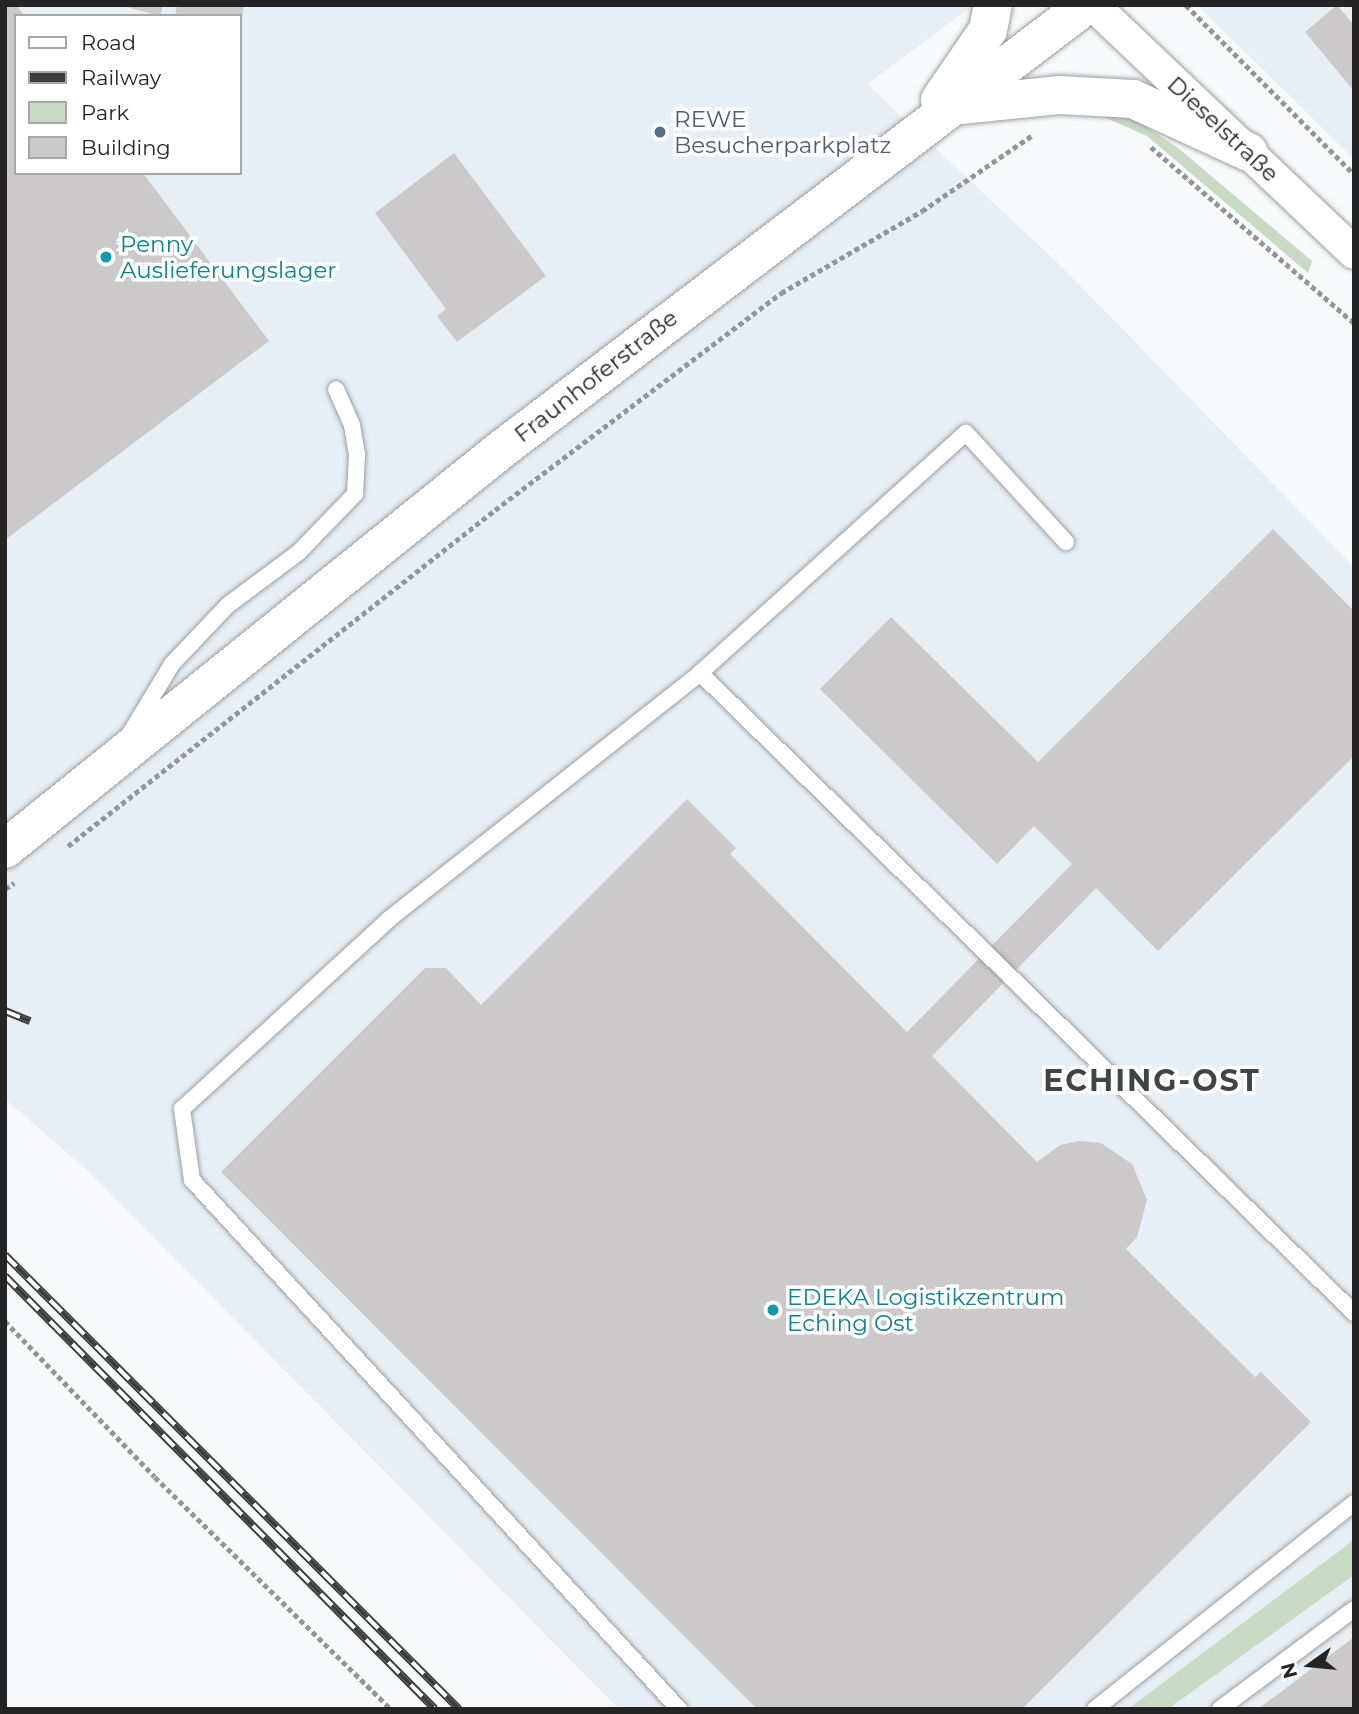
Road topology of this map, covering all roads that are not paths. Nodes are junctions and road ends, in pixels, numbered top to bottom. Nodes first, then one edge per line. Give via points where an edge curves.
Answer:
1 (993, 5) edge
2 (1086, 5) edge
3 (1093, 5) edge
4 (951, 106) junction
5 (908, 138) junction
6 (1248, 152) junction
7 (1354, 253) edge
8 (336, 389) dead end
9 (1066, 542) dead end
10 (700, 673) junction
11 (115, 759) junction
12 (11, 865) edge
13 (1354, 1313) edge
14 (1354, 1503) edge
15 (1354, 1609) edge
16 (679, 1709) edge
17 (1095, 1709) edge
18 (1220, 1709) edge

1 - 5 main road via 988,30 960,75
2 - 4 main road, Fraunhoferstraße
3 - 6 street, Dieselstraße
4 - 5 main road, Fraunhoferstraße
4 - 6 main road via 1060,95 1133,99
5 - 11 main road, Fraunhoferstraße via 502,449
6 - 7 street, Dieselstraße
8 - 11 lane via 352,425 357,454 355,494 299,552 228,605 172,664
9 - 10 lane via 966,433
10 - 13 lane
10 - 16 lane via 389,919 183,1109 191,1180
11 - 12 main road, Fraunhoferstraße
14 - 17 lane
15 - 18 lane

